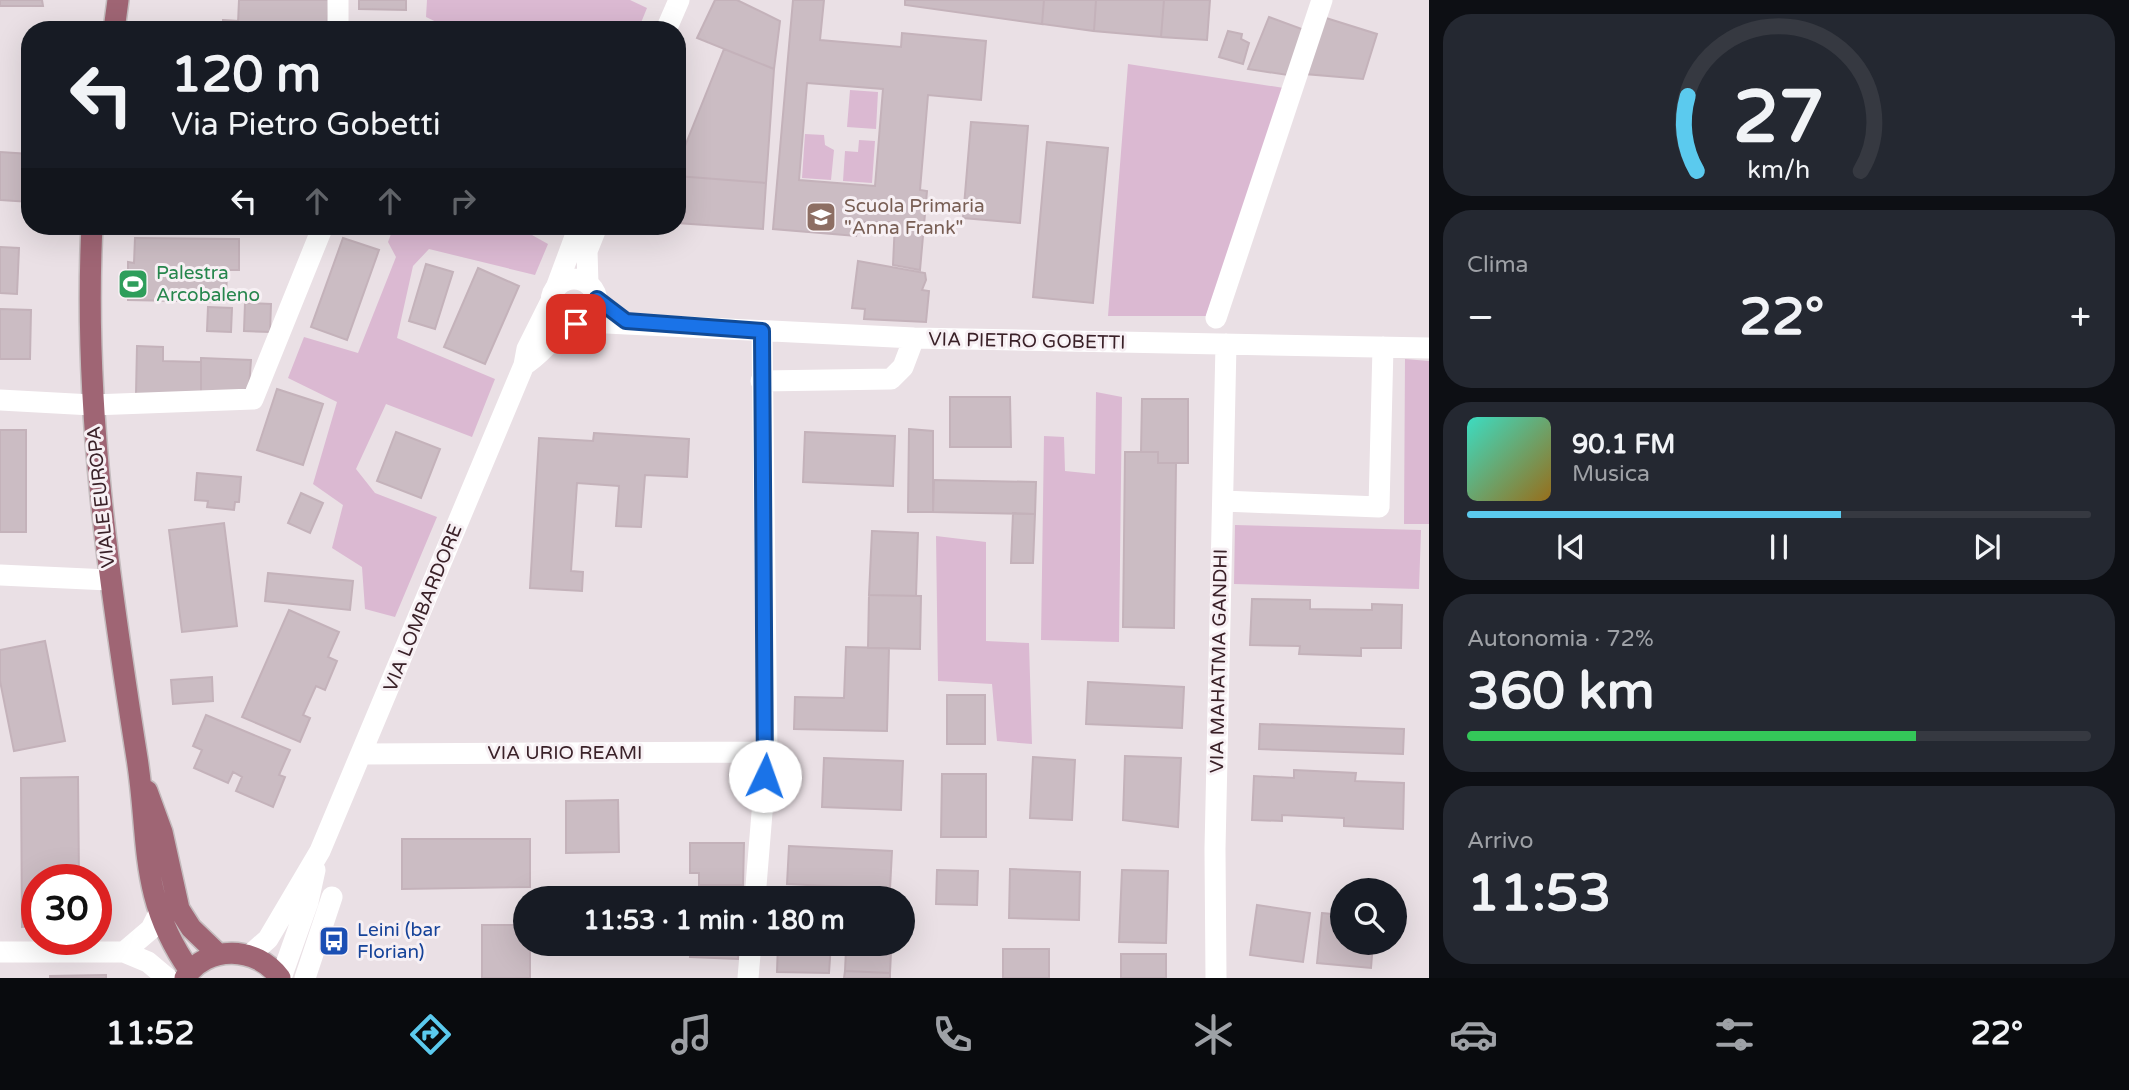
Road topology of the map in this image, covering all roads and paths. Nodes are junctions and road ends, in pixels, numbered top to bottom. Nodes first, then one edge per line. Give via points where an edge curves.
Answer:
1 (118, 0) edge
2 (338, 0) edge
3 (678, 0) edge
4 (1322, 0) edge
5 (115, 21) edge
6 (338, 21) edge
7 (670, 21) edge
8 (92, 235) edge
9 (319, 235) edge
10 (576, 235) edge
11 (593, 235) edge
12 (592, 291) junction
13 (553, 295) junction
14 (1216, 318) dead end
15 (626, 321) junction
16 (579, 323) junction
17 (762, 331) junction
18 (914, 338) junction
19 (1226, 344) junction
20 (1382, 347) junction
21 (1429, 348) edge
22 (524, 365) junction
23 (761, 381) junction
24 (0, 400) edge
25 (92, 405) junction
26 (1223, 501) junction
27 (0, 575) edge
28 (109, 580) junction
29 (767, 752) junction
30 (363, 754) junction
31 (138, 766) junction
32 (320, 851) junction
33 (756, 886) edge
34 (332, 897) dead end
35 (159, 913) junction
36 (0, 952) edge
37 (124, 952) junction
38 (218, 954) junction
39 (250, 955) junction
40 (750, 956) edge
41 (188, 974) edge
42 (167, 978) edge
43 (280, 978) edge
44 (305, 978) edge
45 (748, 978) edge
46 (1216, 978) edge

1 - 5 main road
2 - 6 street
3 - 7 street
4 - 14 street
8 - 25 main road, VIALE EUROPA
9 - 25 street via 253,398
10 - 13 street, VIA LOMBARDORE
11 - 12 street via 587,251
12 - 13 street via 567,280
12 - 15 street
12 - 16 street via 594,312
13 - 16 street via 556,317
13 - 22 street, VIA LOMBARDORE
15 - 16 street, VIA PIETRO GOBETTI
15 - 17 street, VIA PIETRO GOBETTI
16 - 22 street, VIA LOMBARDORE
17 - 18 street, VIA PIETRO GOBETTI
17 - 23 street
18 - 19 street, VIA PIETRO GOBETTI
18 - 23 street via 902,367 891,379
19 - 20 street, VIA PIETRO GOBETTI
19 - 26 street, VIA MAHATMA GANDHI
20 - 21 street, VIA PIETRO GOBETTI
20 - 26 street via 1378,507
22 - 30 street, VIA LOMBARDORE
23 - 29 street
24 - 25 street
25 - 28 main road, VIALE EUROPA
26 - 46 street, VIA MAHATMA GANDHI
27 - 28 street
28 - 31 main road, VIALE EUROPA
29 - 30 street, VIA URIO REAMI
29 - 33 street
30 - 32 street, VIA LOMBARDORE
31 - 35 main road, VIALE EUROPA via 143,837
31 - 38 main road, VIALE EUROPA via 162,832 179,909
32 - 39 street, VIA LOMBARDORE via 268,939
32 - 43 street, VIA LOMBARDORE via 309,902
34 - 44 street
35 - 37 street via 151,929
35 - 41 main road, VIALE EUROPA
36 - 37 street
37 - 42 street via 148,962
38 - 39 main road
38 - 41 main road
39 - 43 main road
40 - 45 street

